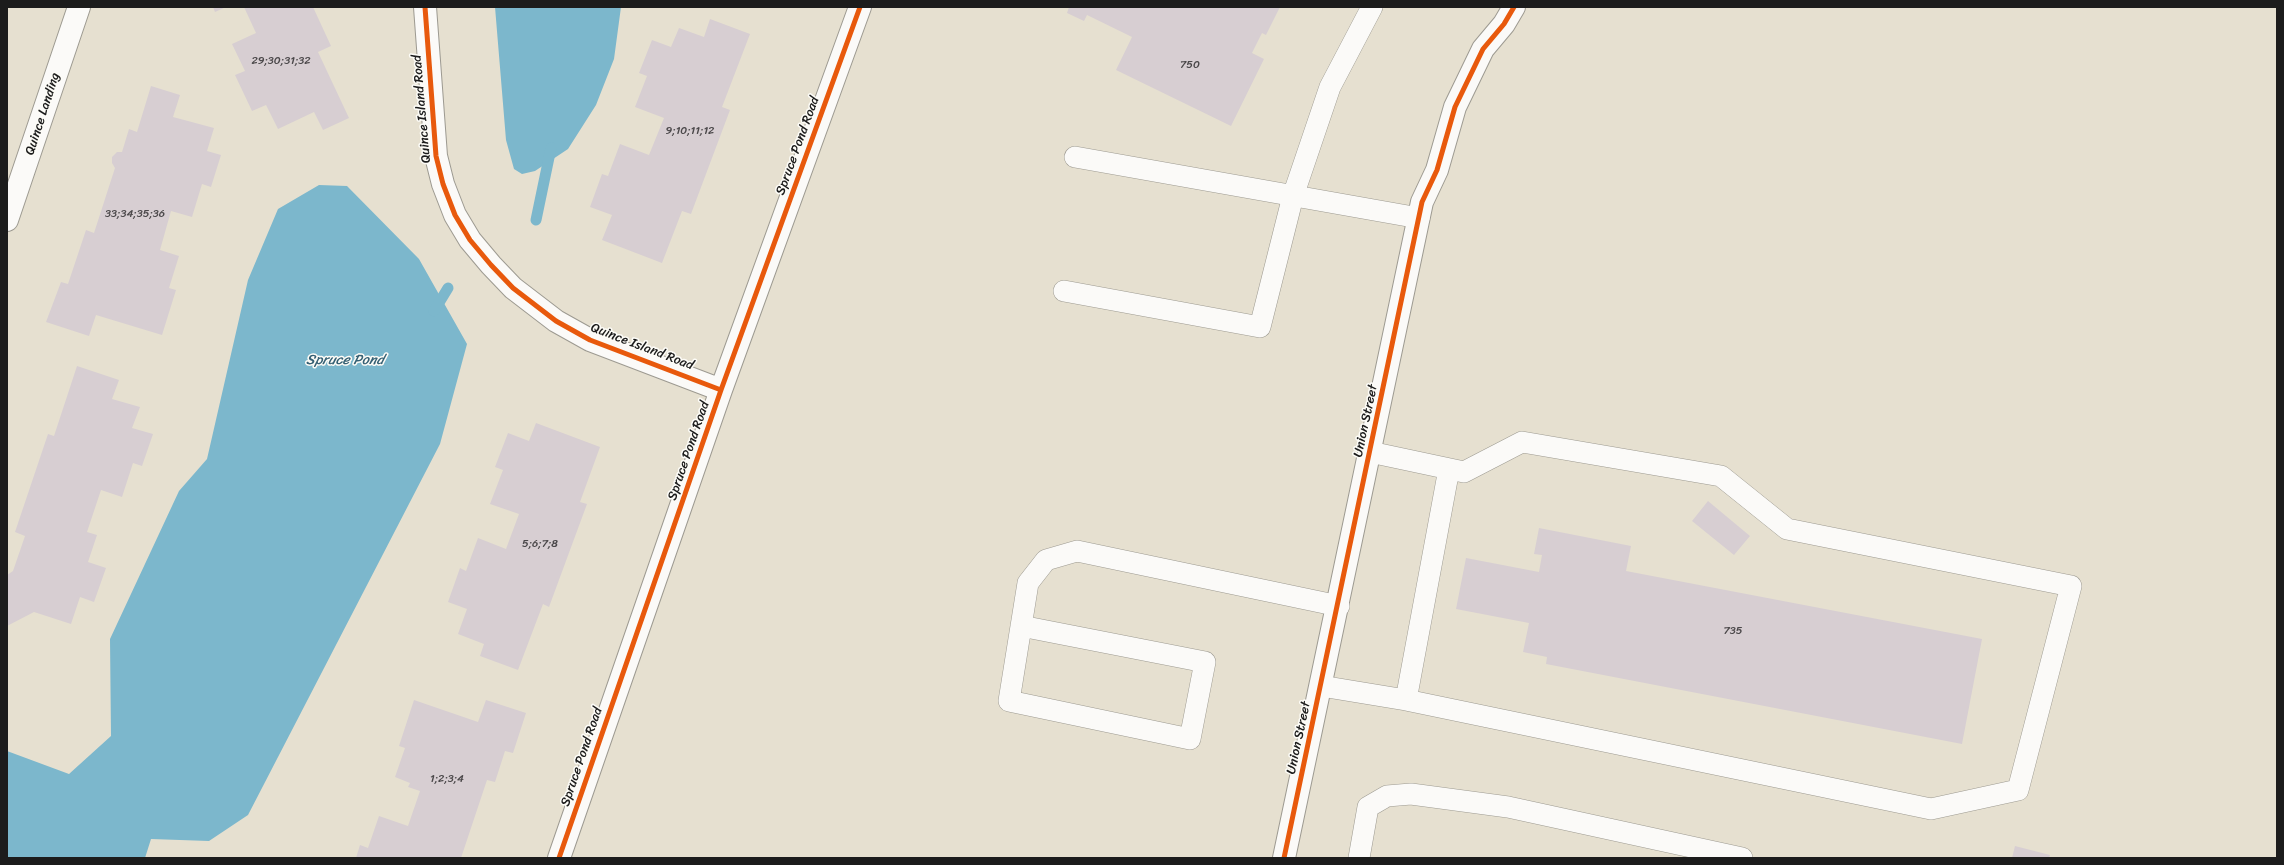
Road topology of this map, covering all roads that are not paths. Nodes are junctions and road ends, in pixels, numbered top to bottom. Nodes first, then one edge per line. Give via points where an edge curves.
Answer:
1 (79, 7) edge
2 (425, 7) edge
3 (860, 7) edge
4 (1372, 7) edge
5 (1514, 7) edge
6 (1075, 157) dead end
7 (1293, 196) junction
8 (1418, 218) junction
9 (7, 220) edge
10 (1064, 291) dead end
11 (721, 390) junction
12 (1370, 452) junction
13 (1449, 469) junction
14 (1339, 606) junction
15 (1021, 626) junction
16 (1321, 686) junction
17 (1406, 700) junction
18 (1361, 857) edge
19 (559, 858) edge
20 (1284, 858) edge
21 (1742, 858) edge

1 - 9 street, Quince Landing
2 - 11 street, Quince Island Road via 436,156 455,215 470,240 513,288 556,321 590,340
3 - 11 street, Spruce Pond Road
4 - 7 lane via 1330,88
5 - 8 street, Union Street via 1504,24 1483,49 1455,108 1437,170 1422,202
6 - 7 lane
7 - 8 lane
7 - 10 lane via 1260,327
8 - 12 street, Union Street
11 - 19 street, Spruce Pond Road
12 - 13 lane
12 - 14 street, Union Street
13 - 17 lane
13 - 17 lane via 1464,472 1522,442 1721,476 1787,529 2071,586 2018,790 1931,808
14 - 15 lane via 1077,551 1046,560 1028,582
14 - 16 street, Union Street
15 - 15 lane via 1009,701 1190,739 1205,662
16 - 17 lane
16 - 20 street, Union Street
18 - 21 lane via 1368,807 1387,796 1411,794 1508,807

